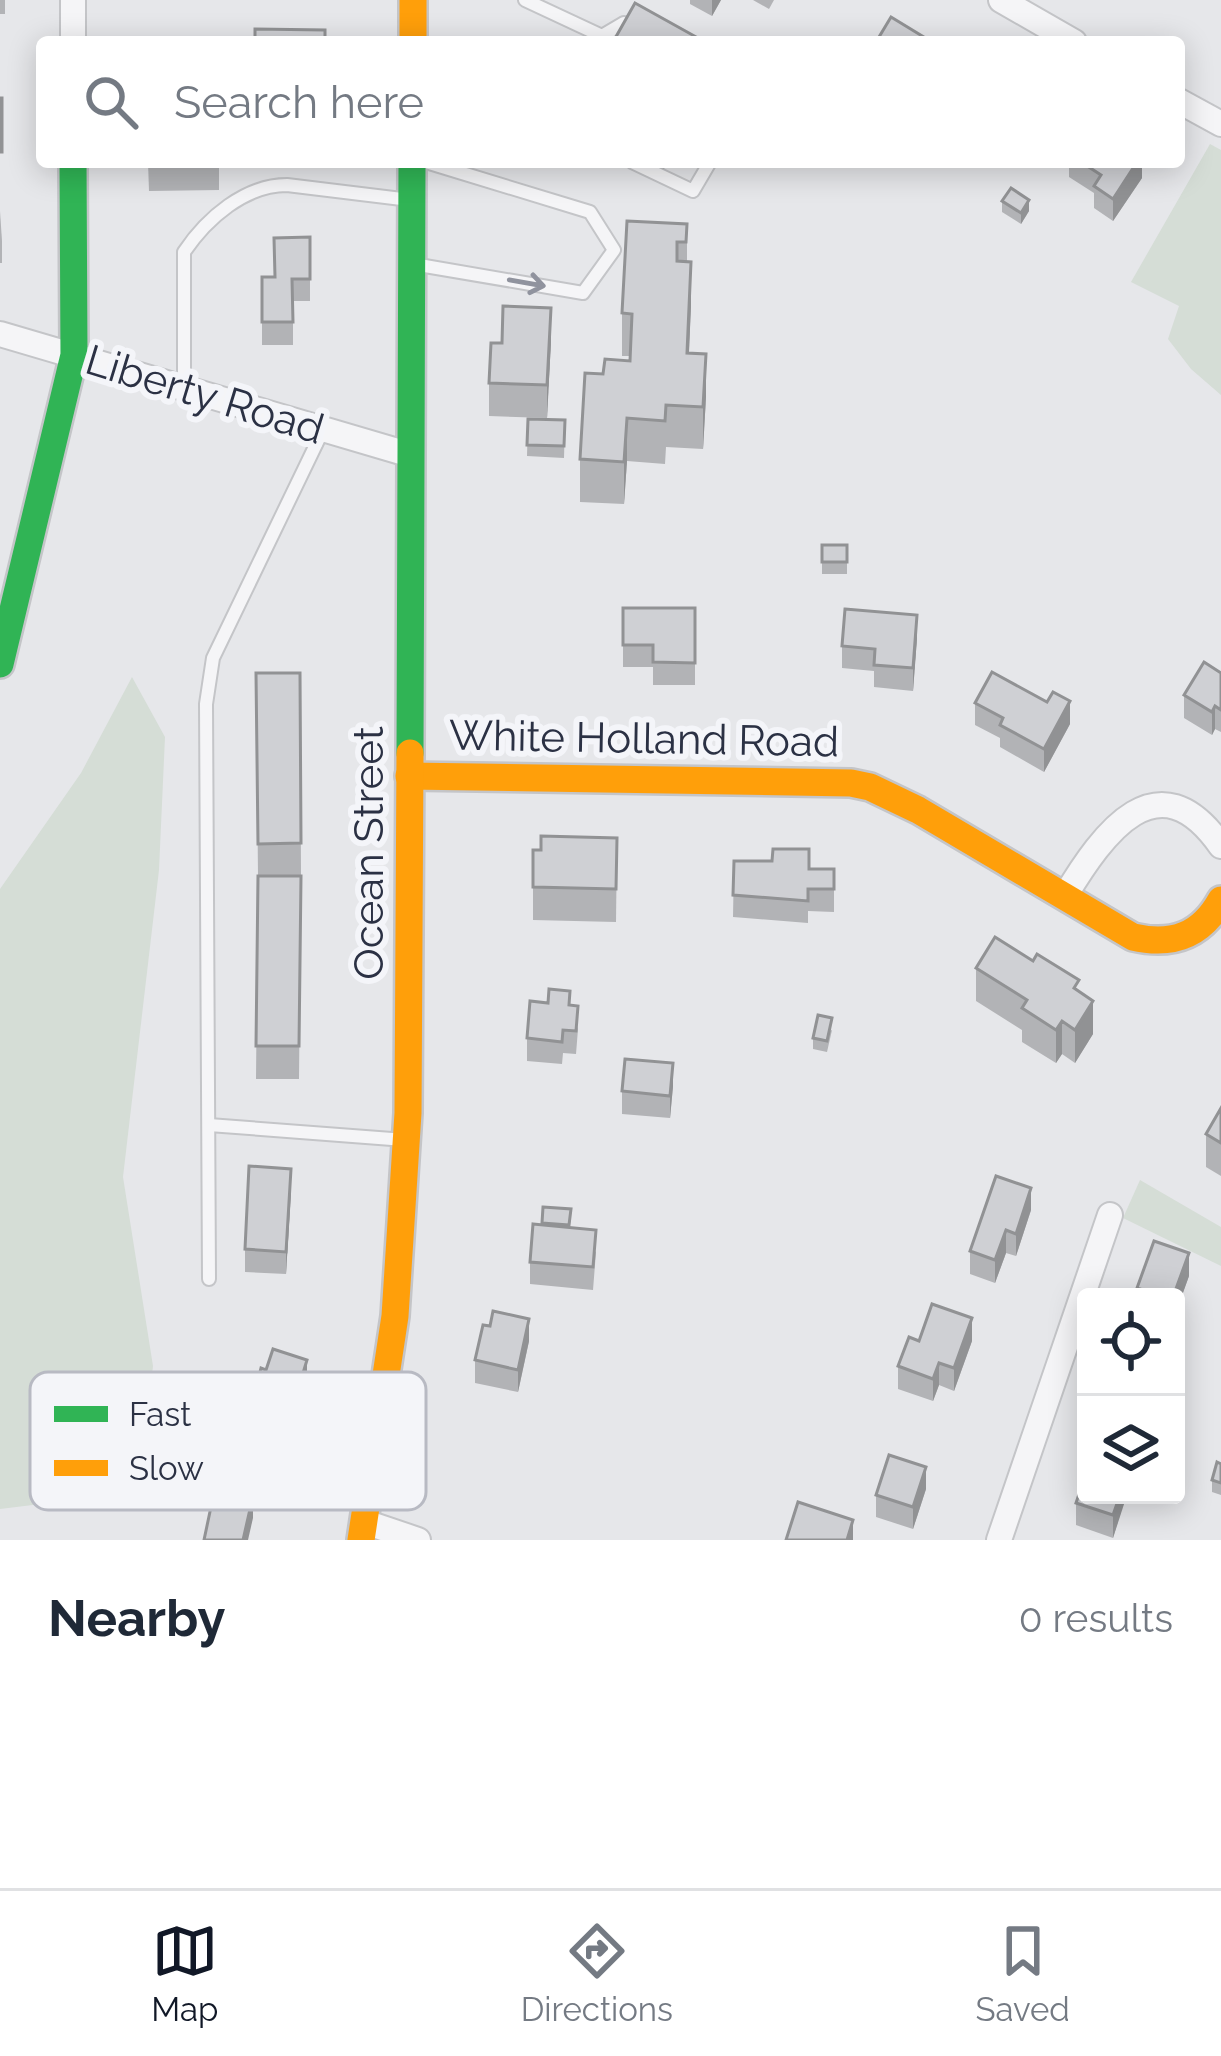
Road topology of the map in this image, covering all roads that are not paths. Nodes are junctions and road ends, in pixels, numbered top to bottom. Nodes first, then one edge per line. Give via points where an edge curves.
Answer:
1 (73, 0) edge
2 (413, 0) edge
3 (525, 0) edge
4 (1001, 0) edge
5 (73, 36) edge
6 (419, 36) edge
7 (602, 36) edge
8 (602, 36) edge
9 (648, 36) edge
10 (1064, 36) edge
11 (1185, 104) edge
12 (1221, 124) edge
13 (73, 168) edge
14 (412, 168) edge
15 (446, 168) edge
16 (645, 168) edge
17 (706, 168) edge
18 (412, 200) junction
19 (412, 264) junction
20 (0, 334) edge
21 (74, 355) junction
22 (184, 388) junction
23 (323, 429) junction
24 (411, 455) junction
25 (0, 664) edge
26 (409, 776) junction
27 (1221, 846) edge
28 (1065, 896) junction
29 (1221, 900) edge
30 (209, 1125) junction
31 (407, 1140) junction
32 (1110, 1215) dead end
33 (209, 1279) dead end
34 (387, 1372) edge
35 (363, 1531) edge
36 (418, 1540) edge
37 (999, 1540) edge

1 - 5 street
2 - 6 main road
3 - 8 lane
4 - 10 street
7 - 9 lane via 624,23
11 - 12 street
13 - 21 main road
14 - 18 main road, Ocean Street
19 -> 15 lane via 583,293 614,250 590,212
16 - 17 lane via 693,191
18 - 19 main road, Ocean Street
18 - 22 lane via 287,185 239,198 184,252
19 - 24 main road, Ocean Street
20 - 21 street, Liberty Road
21 - 22 street, Liberty Road
21 - 25 main road
22 - 23 street, Liberty Road
23 - 24 street, Liberty Road
23 - 30 lane via 213,658 206,704
24 - 26 main road, Ocean Street
26 - 28 main road, White Holland Road via 851,783 918,810
26 - 31 main road, Ocean Street
27 - 28 street via 1185,809 1138,810 1094,848
28 - 29 main road, White Holland Road via 1153,943 1197,932
30 - 31 lane
30 - 33 lane
31 - 34 main road, Ocean Street
32 - 37 street
35 - 36 street

